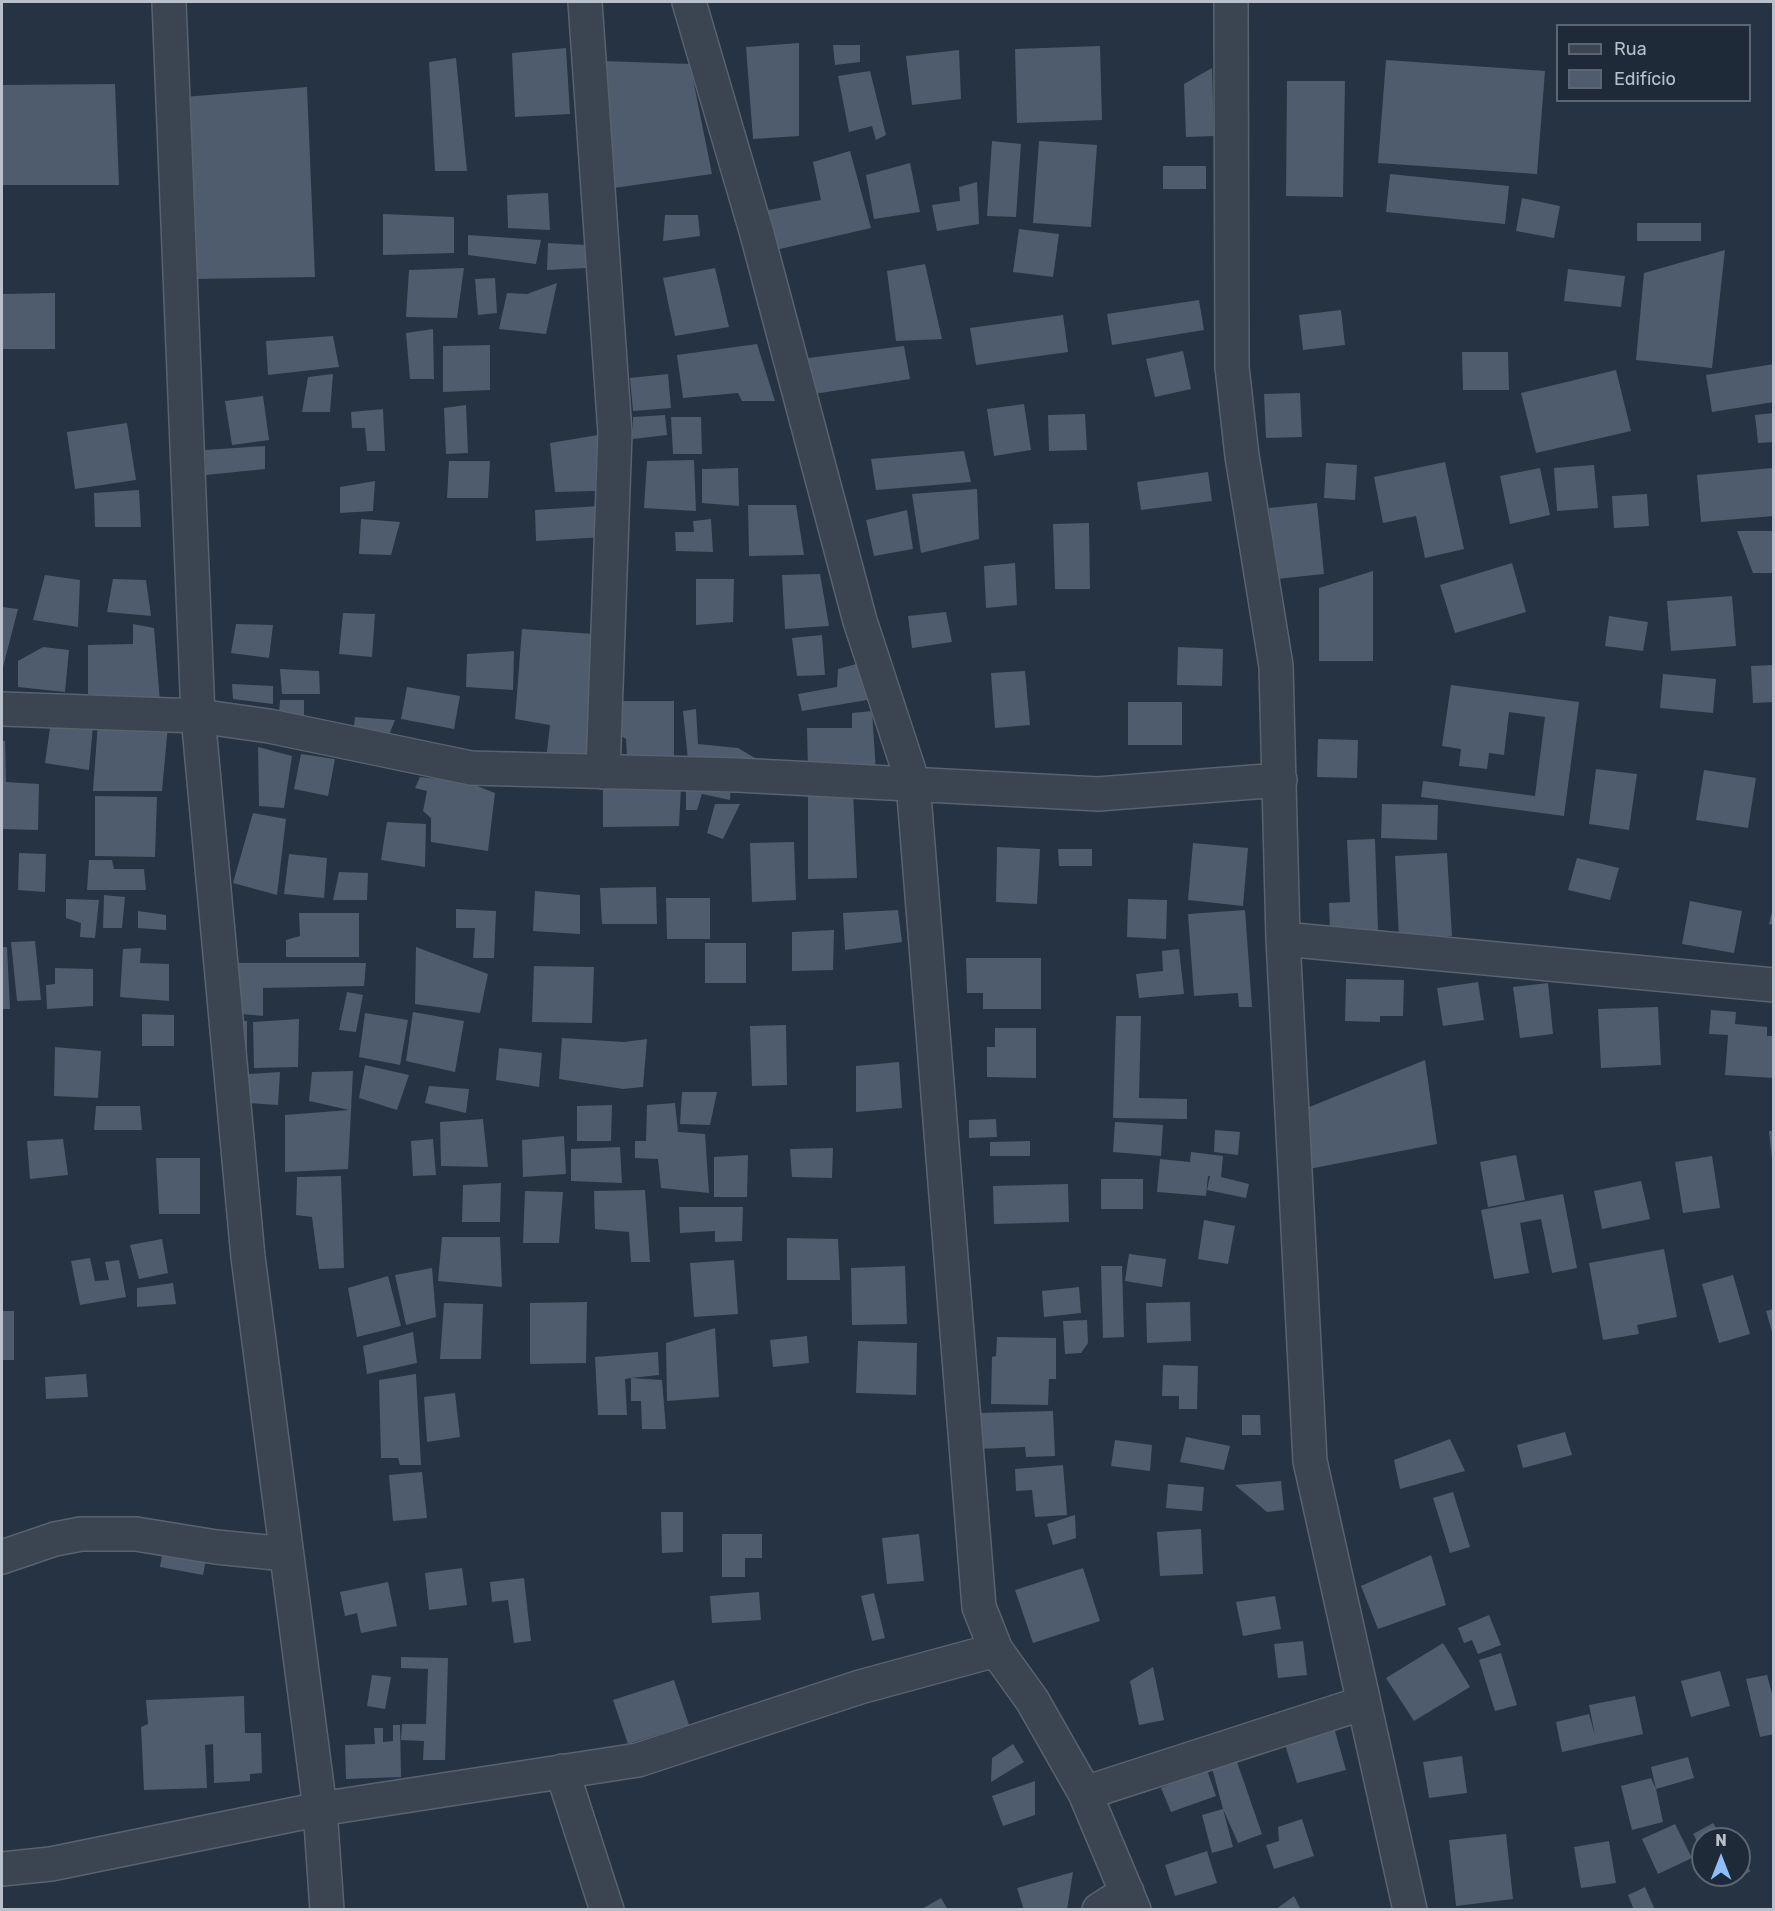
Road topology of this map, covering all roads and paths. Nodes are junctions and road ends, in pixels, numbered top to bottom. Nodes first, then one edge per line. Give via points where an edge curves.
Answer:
1 (169, 2) edge
2 (585, 2) edge
3 (689, 2) edge
4 (1231, 2) edge
5 (2, 709) edge
6 (198, 716) junction
7 (603, 772) junction
8 (1280, 780) junction
9 (913, 783) junction
10 (1283, 939) junction
11 (1773, 985) edge
12 (286, 1554) junction
13 (2, 1557) edge
14 (996, 1650) junction
15 (1364, 1703) junction
16 (562, 1771) junction
17 (1085, 1793) junction
18 (320, 1809) junction
19 (2, 1869) edge
20 (1130, 1901) edge
21 (327, 1910) edge
22 (607, 1910) edge
23 (1099, 1910) edge
24 (1410, 1910) edge

1 - 6 street
2 - 7 street via 615,433
3 - 9 street via 757,234 860,621
4 - 8 street via 1232,367 1242,456 1276,666
5 - 6 street
6 - 7 street via 269,726 471,768
6 - 12 street via 248,1257
7 - 9 street
8 - 9 street via 1098,794
8 - 10 street
9 - 14 street via 979,1607
10 - 11 street
10 - 15 street via 1310,1461
12 - 13 street via 136,1534 81,1534
12 - 18 street
14 - 16 street via 860,1687 638,1760
14 - 17 street via 1032,1701
15 - 17 street
15 - 24 street
16 - 18 street
16 - 22 street
17 - 20 street
18 - 19 street via 51,1864
18 - 21 street
20 - 23 street

